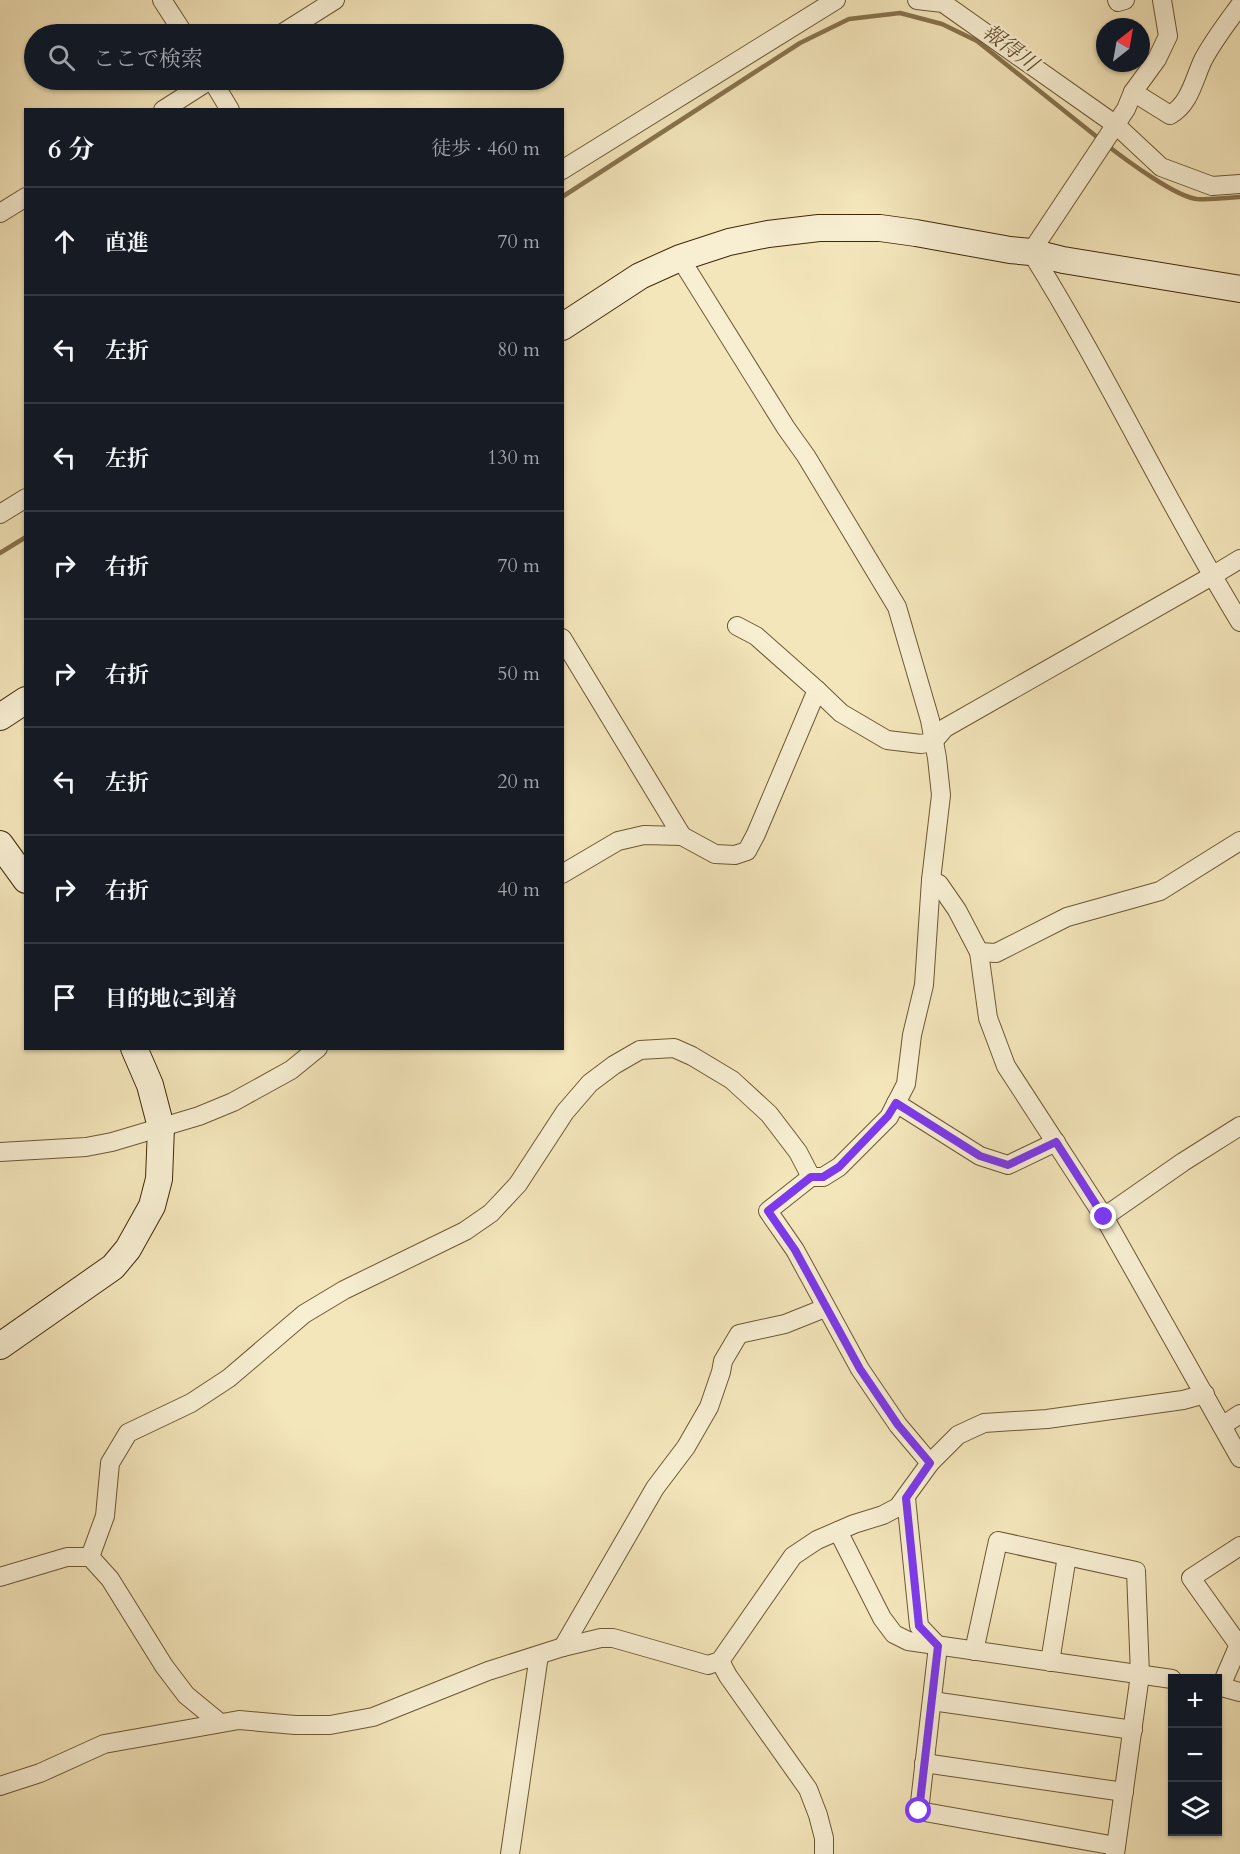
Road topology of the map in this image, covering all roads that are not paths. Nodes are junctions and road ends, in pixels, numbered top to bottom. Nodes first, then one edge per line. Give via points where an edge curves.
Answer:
1 (162, 0) edge
2 (335, 0) edge
3 (836, 0) edge
4 (917, 0) edge
5 (1117, 0) edge
6 (1125, 0) edge
7 (1162, 0) edge
8 (1240, 5) edge
9 (178, 24) edge
10 (297, 24) edge
11 (195, 90) edge
12 (218, 90) edge
13 (1133, 93) junction
14 (166, 108) edge
15 (230, 108) edge
16 (1116, 125) junction
17 (564, 169) edge
18 (1240, 184) edge
19 (24, 198) edge
20 (0, 213) edge
21 (1031, 252) junction
22 (680, 258) junction
23 (1240, 289) edge
24 (564, 326) edge
25 (24, 499) edge
26 (0, 514) edge
27 (1240, 559) edge
28 (1212, 576) junction
29 (1240, 622) edge
30 (737, 626) dead end
31 (564, 645) edge
32 (568, 660) edge
33 (817, 690) junction
34 (24, 701) edge
35 (0, 717) edge
36 (933, 742) junction
37 (682, 836) junction
38 (1240, 841) edge
39 (0, 844) edge
40 (564, 873) edge
41 (24, 877) edge
42 (931, 880) junction
43 (979, 952) junction
44 (135, 1050) edge
45 (316, 1050) edge
46 (896, 1103) junction
47 (1240, 1126) edge
48 (161, 1127) junction
49 (1056, 1142) junction
50 (0, 1152) edge
51 (811, 1177) junction
52 (1104, 1217) junction
53 (825, 1308) junction
54 (0, 1346) edge
55 (1205, 1394) junction
56 (1240, 1414) edge
57 (1222, 1426) junction
58 (1240, 1458) edge
59 (930, 1463) junction
60 (906, 1498) junction
61 (838, 1531) junction
62 (1240, 1546) edge
63 (1067, 1556) junction
64 (90, 1557) junction
65 (0, 1577) edge
66 (1239, 1643) edge
67 (938, 1646) junction
68 (563, 1647) junction
69 (974, 1651) junction
70 (539, 1655) junction
71 (720, 1661) junction
72 (1050, 1662) junction
73 (1140, 1675) junction
74 (1168, 1678) edge
75 (1222, 1680) edge
76 (1222, 1687) edge
77 (1240, 1692) edge
78 (932, 1701) junction
79 (220, 1723) junction
80 (1133, 1730) junction
81 (924, 1764) junction
82 (0, 1786) edge
83 (1124, 1792) junction
84 (1115, 1850) edge
85 (510, 1854) edge
86 (824, 1854) edge

1 - 9 street
2 - 10 street
3 - 17 street
4 - 16 street via 943,3
5 - 6 street
7 - 13 street via 1167,36 1157,59
8 - 13 street via 1203,61 1194,86 1178,111 1170,115
11 - 14 street
12 - 15 street
13 - 16 street
16 - 18 street via 1161,167 1212,186
16 - 21 street
19 - 20 street
21 - 22 street via 880,228 819,228 729,242
21 - 23 street
21 - 28 street
22 - 24 street via 640,276
22 - 36 street via 897,607
25 - 26 street
27 - 28 street
28 - 29 street
28 - 36 street via 945,728
30 - 33 street via 756,636
31 - 32 street
32 - 37 street
33 - 36 street via 842,713 887,740
33 - 37 street via 747,851 715,854
34 - 35 street
36 - 42 street via 941,795
37 - 40 street via 644,835 618,842
38 - 43 street via 1160,891 1067,917 996,953
39 - 41 street
42 - 43 street via 939,884 957,910
42 - 46 street via 924,985 906,1084
43 - 49 street via 988,1018 1006,1066
44 - 48 street via 150,1085
45 - 48 street via 291,1070 233,1102
46 - 49 street via 980,1156 1008,1165
46 - 51 street via 839,1167 823,1177
47 - 52 street
48 - 50 street via 86,1147
48 - 54 street via 159,1179 152,1206 128,1249 91,1284
49 - 52 street
51 - 53 street via 768,1211 795,1250
51 - 64 street via 798,1152 769,1114 732,1080 674,1048 640,1050 598,1077 571,1104 518,1184 491,1213 465,1231 344,1290 304,1314 220,1384 191,1403 128,1433 110,1463 105,1516
52 - 55 street
53 - 59 street via 860,1369
53 - 68 street via 785,1324 739,1334 723,1361 709,1407 686,1447 655,1488
55 - 57 street
55 - 59 street via 1047,1419 984,1423 958,1435
56 - 57 street
57 - 58 street
59 - 60 street
60 - 61 street via 883,1515
60 - 67 street via 919,1626
61 - 67 street via 894,1634 908,1641
61 - 71 street via 793,1557
62 - 66 street via 1191,1578
63 - 69 street via 998,1541
63 - 72 street
63 - 73 street via 1136,1571
64 - 65 street via 67,1557
64 - 79 street via 110,1579 186,1695
66 - 75 street
67 - 69 street
67 - 78 street
68 - 70 street
68 - 71 street via 613,1638 708,1665
69 - 72 street
70 - 79 street via 373,1717 330,1725 240,1720
70 - 85 street
71 - 86 street via 808,1789 824,1838
72 - 73 street
73 - 74 street
73 - 80 street
76 - 77 street
78 - 80 street
78 - 81 street
79 - 82 street via 104,1744
80 - 83 street
81 - 83 street
81 - 84 street via 919,1811
83 - 84 street

